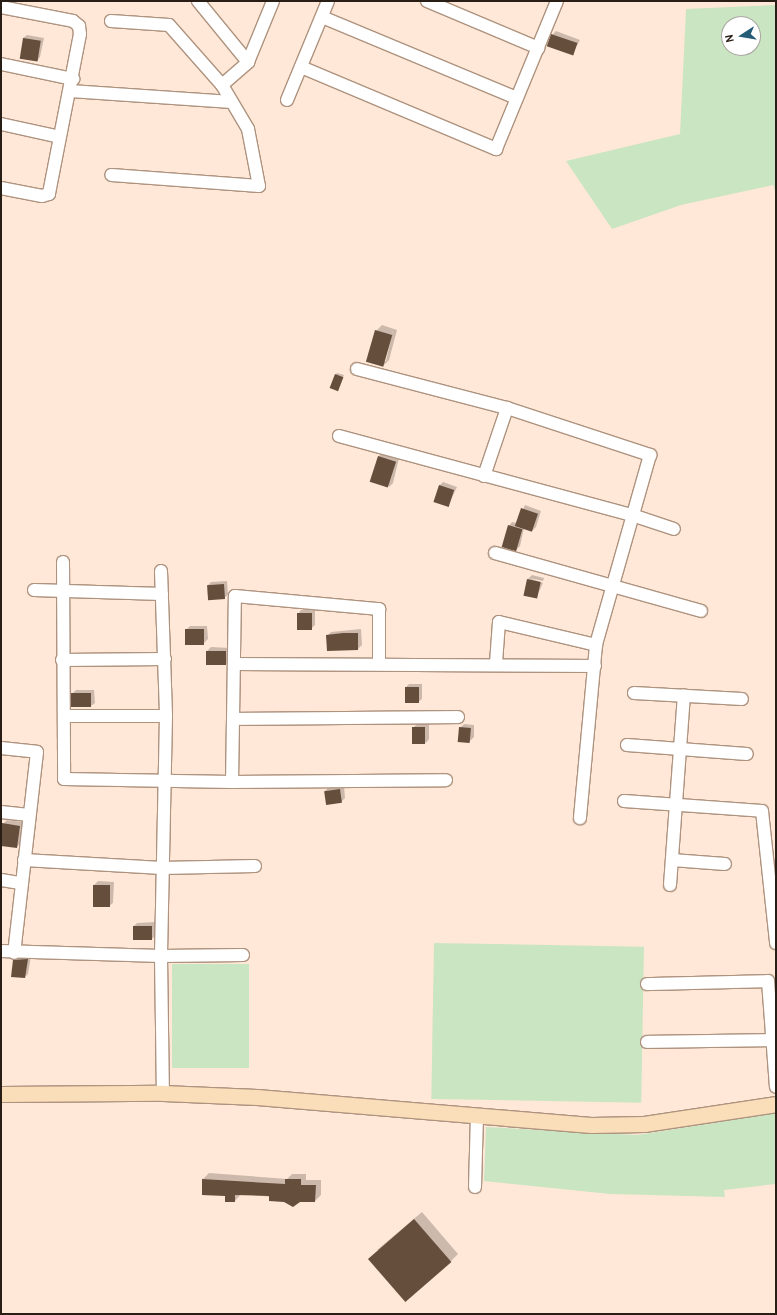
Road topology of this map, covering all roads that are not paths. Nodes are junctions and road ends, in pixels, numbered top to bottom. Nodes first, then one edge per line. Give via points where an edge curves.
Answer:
1 (198, 1) edge
2 (273, 1) edge
3 (328, 1) edge
4 (427, 1) edge
5 (557, 1) edge
6 (1, 7) edge
7 (322, 17) junction
8 (111, 21) dead end
9 (538, 48) junction
10 (248, 62) junction
11 (1, 64) edge
12 (301, 66) junction
13 (73, 79) junction
14 (222, 85) junction
15 (70, 91) junction
16 (517, 98) junction
17 (287, 100) dead end
18 (232, 102) junction
19 (1, 124) edge
20 (60, 137) junction
21 (111, 175) dead end
22 (1, 188) edge
23 (357, 369) dead end
24 (507, 408) junction
25 (339, 436) dead end
26 (484, 476) junction
27 (632, 515) junction
28 (674, 529) dead end
29 (495, 553) dead end
30 (63, 562) dead end
31 (161, 571) dead end
32 (613, 585) junction
33 (34, 590) dead end
34 (63, 591) junction
35 (162, 594) junction
36 (701, 611) dead end
37 (596, 645) junction
38 (165, 659) junction
39 (62, 660) junction
40 (379, 663) junction
41 (496, 663) junction
42 (235, 664) junction
43 (595, 666) junction
44 (634, 693) dead end
45 (684, 696) junction
46 (742, 699) dead end
47 (64, 716) junction
48 (166, 716) junction
49 (458, 717) dead end
50 (233, 719) junction
51 (627, 746) dead end
52 (1, 748) edge
53 (680, 750) junction
54 (747, 754) dead end
55 (446, 780) dead end
56 (164, 781) junction
57 (232, 782) junction
58 (624, 801) dead end
59 (676, 805) junction
60 (1, 812) edge
61 (29, 815) junction
62 (580, 818) dead end
63 (24, 860) junction
64 (672, 860) junction
65 (725, 864) dead end
66 (255, 866) dead end
67 (162, 868) junction
68 (1, 880) edge
69 (21, 883) junction
70 (670, 885) dead end
71 (776, 942) edge
72 (1, 951) edge
73 (14, 953) junction
74 (242, 955) dead end
75 (161, 956) junction
76 (647, 984) dead end
77 (772, 1040) junction
78 (647, 1042) dead end
79 (776, 1087) edge
80 (163, 1093) junction
81 (1, 1094) edge
82 (776, 1104) edge
83 (477, 1116) junction
84 (475, 1187) dead end

1 - 10 street
2 - 10 street
3 - 7 street
4 - 9 street
5 - 9 street
6 - 13 street via 73,21 79,26
7 - 12 street
7 - 16 street
8 - 14 street via 169,25
9 - 16 street
10 - 14 street
11 - 13 street
12 - 16 street via 496,149
12 - 17 street
13 - 15 street
14 - 18 street
15 - 18 street
15 - 20 street
18 - 21 street via 248,129 259,186
19 - 20 street
20 - 22 street via 49,194 42,196
23 - 24 street
24 - 26 street
24 - 27 street via 650,455
25 - 26 street
26 - 27 street
27 - 28 street
27 - 32 street
29 - 32 street
30 - 34 street
31 - 35 street
32 - 36 street
32 - 37 street
33 - 34 street
34 - 35 street
34 - 39 street
35 - 38 street
37 - 41 street via 499,622
37 - 43 street
38 - 39 street
38 - 48 street
39 - 47 street
40 - 41 street
40 - 42 street
40 - 42 street via 379,609 235,596
41 - 43 street
42 - 50 street
43 - 62 street
44 - 45 street
45 - 46 street
45 - 53 street
47 - 48 street
47 - 56 street via 64,779
48 - 56 street
49 - 50 street
50 - 57 street
51 - 53 street
52 - 61 street via 37,752
53 - 54 street
53 - 59 street
55 - 57 street
56 - 57 street
56 - 67 street
58 - 59 street
59 - 64 street
59 - 71 street via 762,811
60 - 61 street
61 - 63 street
63 - 67 street
63 - 69 street
64 - 65 street
64 - 70 street
66 - 67 street
67 - 75 street
68 - 69 street
69 - 73 street
72 - 73 street
73 - 75 street
74 - 75 street
75 - 80 street
76 - 77 street via 768,981
77 - 78 street
77 - 79 street
80 - 81 main road
80 - 83 main road via 257,1096
82 - 83 main road via 644,1124 591,1125
83 - 84 street

